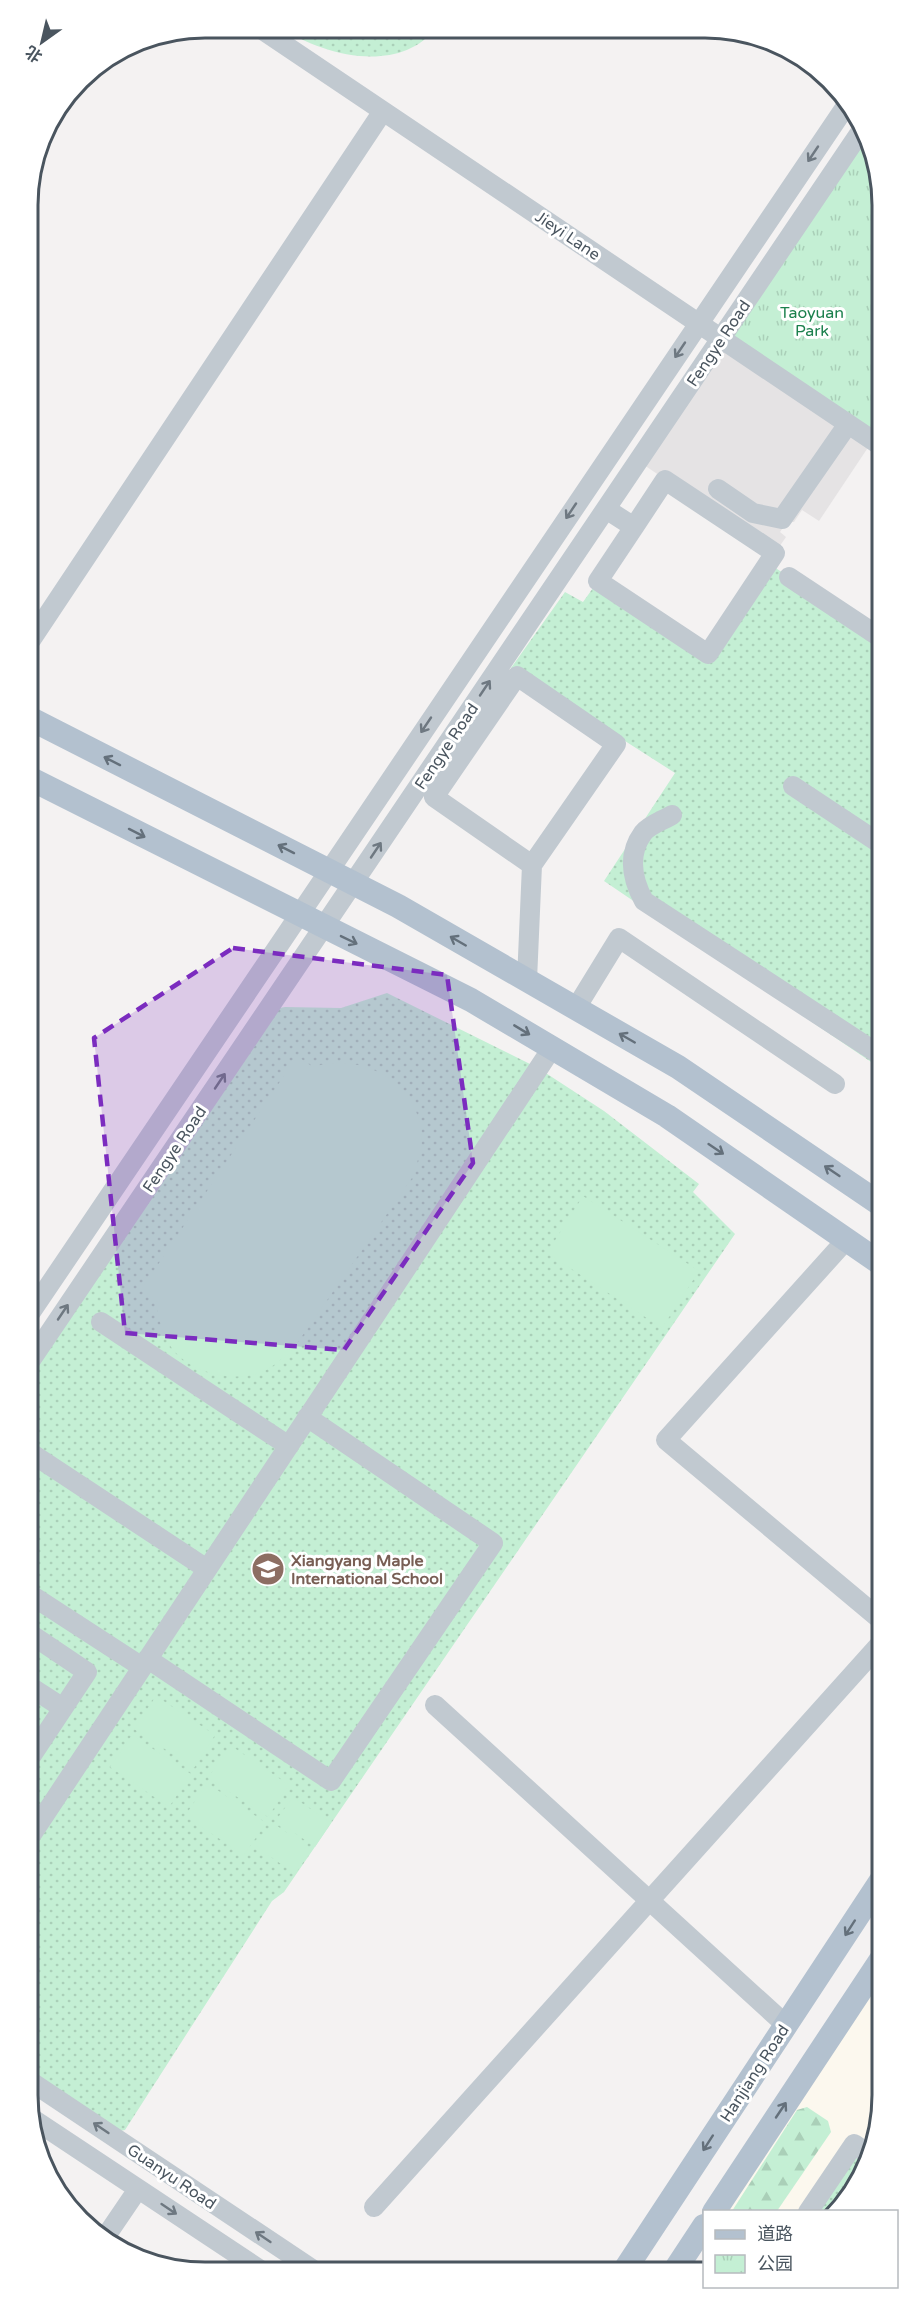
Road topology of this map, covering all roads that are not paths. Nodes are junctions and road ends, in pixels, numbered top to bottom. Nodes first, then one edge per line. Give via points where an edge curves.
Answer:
1 (274, 38) edge
2 (843, 110) edge
3 (383, 111) junction
4 (858, 136) edge
5 (699, 323) junction
6 (721, 338) junction
7 (848, 423) junction
8 (872, 440) edge
9 (718, 489) dead end
10 (606, 509) junction
11 (634, 527) junction
12 (789, 577) dead end
13 (38, 630) edge
14 (872, 632) edge
15 (38, 722) edge
16 (38, 782) edge
17 (793, 786) dead end
18 (672, 815) dead end
19 (872, 838) edge
20 (532, 865) junction
21 (327, 870) junction
22 (353, 884) junction
23 (297, 915) junction
24 (324, 927) junction
25 (527, 980) junction
26 (576, 1008) junction
27 (552, 1048) junction
28 (872, 1049) edge
29 (835, 1084) dead end
30 (872, 1198) edge
31 (847, 1239) junction
32 (872, 1257) edge
33 (37, 1302) edge
34 (101, 1322) dead end
35 (37, 1351) edge
36 (308, 1418) junction
37 (289, 1446) junction
38 (37, 1457) edge
39 (207, 1569) junction
40 (37, 1599) edge
41 (872, 1612) edge
42 (37, 1639) edge
43 (872, 1653) edge
44 (145, 1663) junction
45 (37, 1691) edge
46 (435, 1705) dead end
47 (63, 1708) junction
48 (37, 1745) edge
49 (37, 1826) edge
50 (872, 1894) edge
51 (650, 1901) junction
52 (872, 1973) edge
53 (786, 2025) junction
54 (37, 2086) edge
55 (40, 2124) edge
56 (863, 2150) edge
57 (138, 2189) junction
58 (374, 2207) dead end
59 (715, 2210) edge
60 (809, 2210) edge
61 (703, 2229) edge
62 (109, 2232) edge
63 (248, 2262) edge
64 (302, 2262) edge
65 (630, 2262) edge
66 (680, 2262) edge

1 - 3 street, Jieyi Lane
2 -> 5 street, Fengye Road
3 - 5 street, Jieyi Lane
3 - 13 street
4 - 6 street, Fengye Road
5 - 6 street, Jieyi Lane
5 -> 21 street, Fengye Road
6 - 7 street, Jieyi Lane
6 - 10 street, Fengye Road
7 - 8 street, Jieyi Lane
7 - 9 street via 782,519 753,513
10 - 11 street
22 -> 10 street, Fengye Road
11 - 11 street via 598,581 708,654 775,553 665,480
12 - 14 street
21 -> 15 main road
16 -> 23 main road
17 - 19 street
18 - 28 street via 644,831 632,858 634,883 644,901
20 - 20 street via 616,744 517,676 434,797
20 - 25 street
21 - 22 main road
21 - 23 street, Fengye Road
22 - 24 street, Fengye Road
25 -> 22 main road
23 - 24 main road
23 - 33 street, Fengye Road
24 -> 27 main road via 471,1000
35 -> 24 street, Fengye Road
25 - 26 main road
26 - 29 street via 619,938
30 -> 26 main road via 678,1067
27 -> 31 main road via 667,1116
27 - 36 street
31 - 32 main road
31 - 41 street via 666,1440
34 - 37 street
36 - 37 street
36 - 44 street via 493,1543 331,1781
37 - 39 street
38 - 39 street
39 - 44 street
40 - 44 street
42 - 47 street via 87,1672
43 - 51 street
44 - 49 street
45 - 47 street
46 - 51 street
47 - 48 street
50 -> 53 main road, Hanjiang Road
51 - 53 street
51 - 58 street
59 -> 52 main road
53 -> 65 main road, Hanjiang Road
64 -> 54 street, Guanyu Road
55 - 57 street, Guanyu Road
56 - 60 street via 854,2144
57 - 62 street
57 -> 63 street, Guanyu Road
61 - 66 main road

